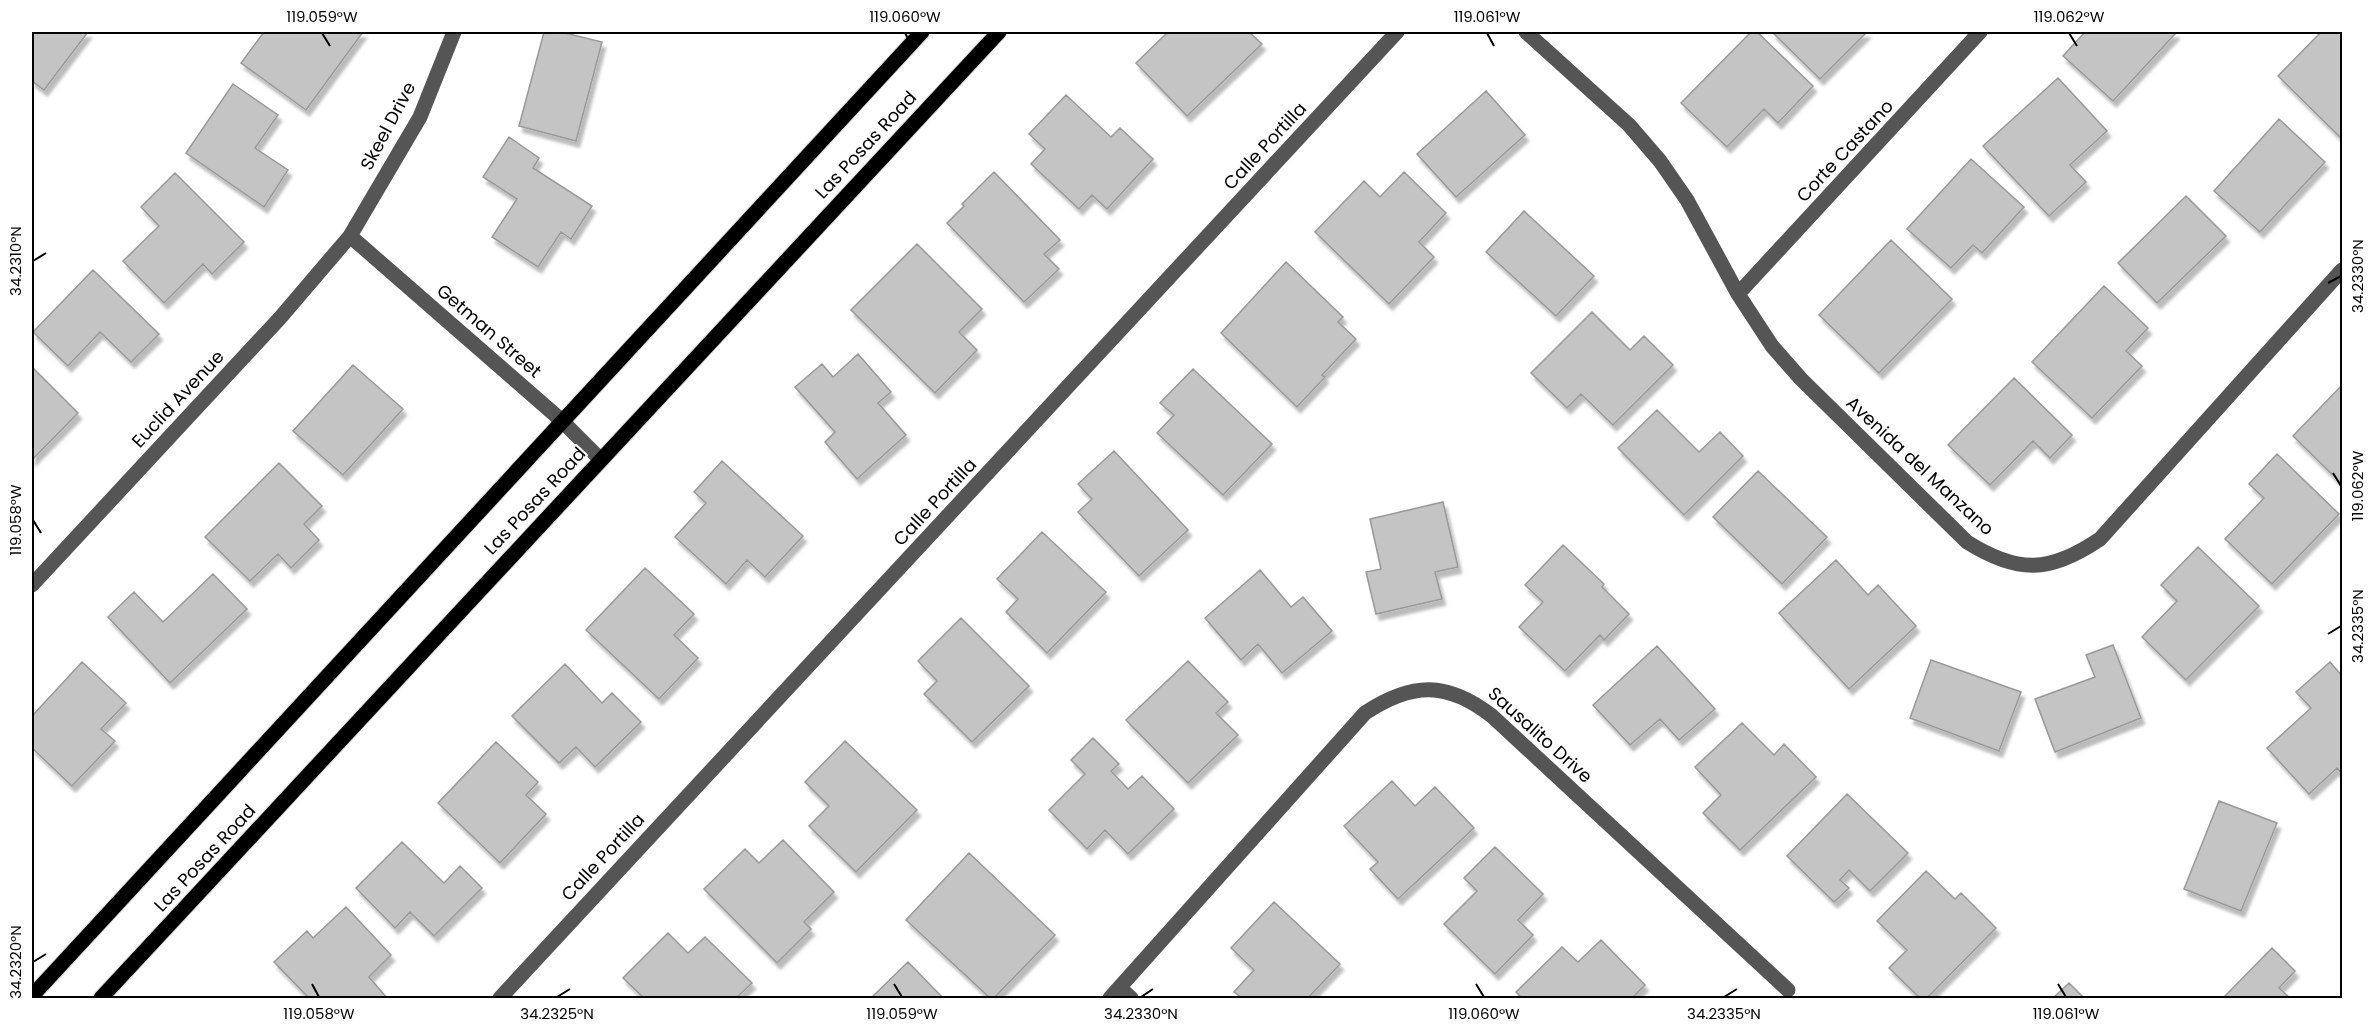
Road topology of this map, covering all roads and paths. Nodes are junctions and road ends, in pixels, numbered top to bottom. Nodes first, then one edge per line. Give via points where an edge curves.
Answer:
1 (454, 32) edge
2 (922, 32) edge
3 (999, 32) edge
4 (1398, 32) edge
5 (1526, 32) edge
6 (1980, 32) edge
7 (350, 236) junction
8 (2343, 270) edge
9 (1738, 294) junction
10 (561, 420) junction
11 (600, 459) junction
12 (32, 585) edge
13 (1788, 990) dead end
14 (1115, 993) edge
15 (32, 996) edge
16 (101, 999) edge
17 (500, 999) edge
18 (1131, 999) edge

1 - 7 street, Skeel Drive via 420,117
2 - 10 main road, Las Posas Road
3 - 11 main road, Las Posas Road
4 - 17 street, Calle Portilla
5 - 9 street, Avenida del Manzano via 1629,124 1660,161 1687,201
6 - 9 street, Corte Castano
7 - 10 street, Getman Street
7 - 12 street, Euclid Avenue via 280,318
8 - 9 street, Avenida del Manzano via 2100,539 2074,556 2044,565 2023,566 1993,558 1967,542 1801,379 1772,346
10 - 11 street, Getman Street
10 - 15 main road, Las Posas Road
11 - 16 main road, Las Posas Road
13 - 14 street, Sausalito Drive via 1492,716 1471,700 1444,690 1416,689 1389,697 1365,713
14 - 18 street

